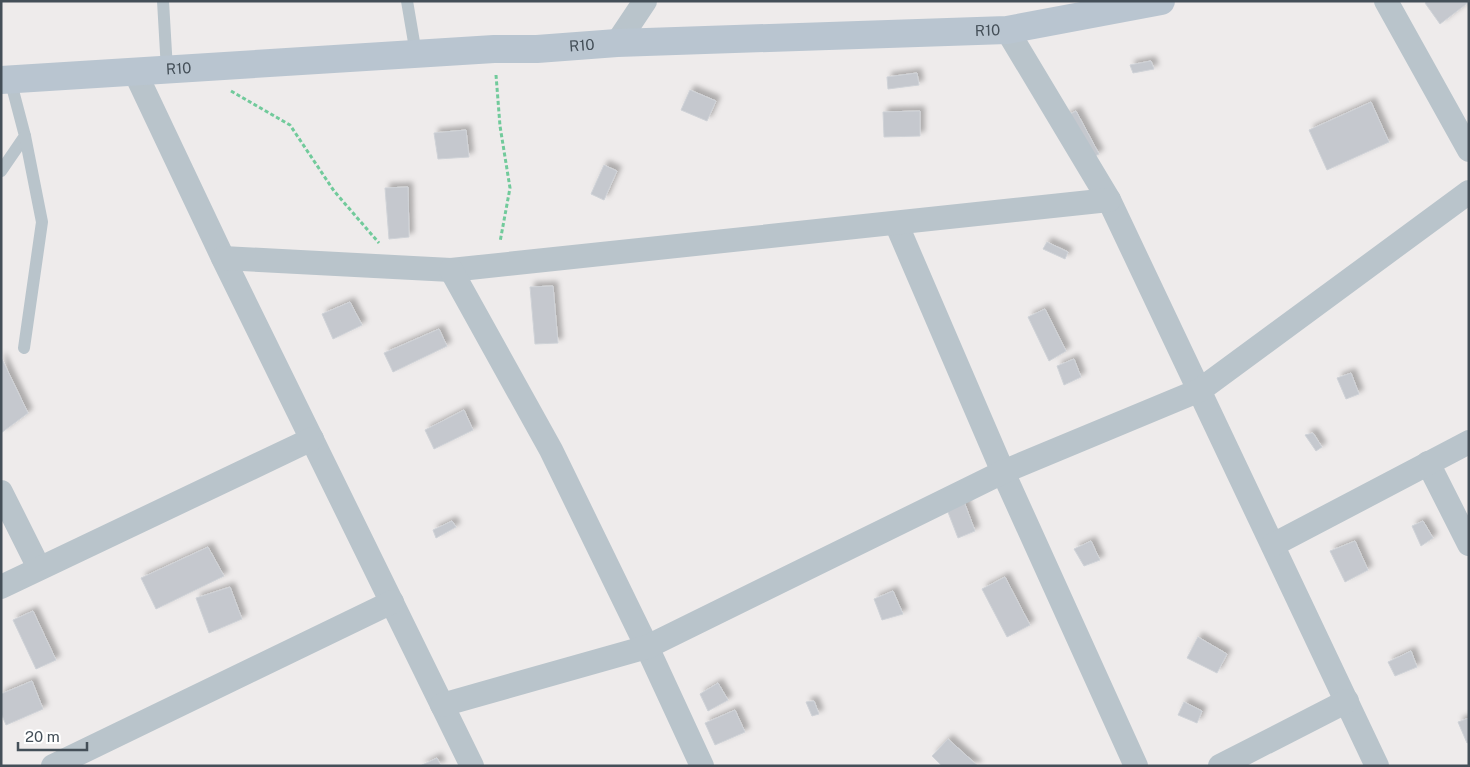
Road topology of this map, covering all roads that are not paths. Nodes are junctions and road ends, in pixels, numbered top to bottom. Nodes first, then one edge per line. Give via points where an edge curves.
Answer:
1 (163, 1) edge
2 (407, 1) edge
3 (645, 1) edge
4 (1161, 1) edge
5 (1386, 1) edge
6 (1007, 30) junction
7 (617, 43) junction
8 (416, 54) junction
9 (166, 70) junction
10 (134, 72) junction
11 (6, 80) edge
12 (25, 136) junction
13 (1469, 150) edge
14 (1, 171) edge
15 (1469, 192) edge
16 (1109, 200) junction
17 (896, 223) junction
18 (223, 258) junction
19 (451, 270) junction
20 (24, 348) dead end
21 (1200, 390) junction
22 (312, 439) junction
23 (1469, 442) edge
24 (1428, 463) junction
25 (1003, 472) junction
26 (1, 492) edge
27 (1469, 544) edge
28 (1273, 545) junction
29 (39, 568) junction
30 (1, 587) edge
31 (392, 602) junction
32 (647, 648) junction
33 (1346, 701) junction
34 (442, 706) junction
35 (65, 763) edge
36 (472, 766) edge
37 (702, 766) edge
38 (1136, 766) edge
39 (1220, 766) edge
40 (1378, 766) edge

1 - 9 lane
2 - 8 lane
3 - 7 street
4 - 6 main road, R10
5 - 13 street
6 - 7 main road, R10
6 - 16 street
7 - 8 main road, R10 via 538,50
8 - 9 main road, R10
9 - 10 main road, R10
10 - 11 main road, R10
10 - 18 street
11 - 12 lane
12 - 14 lane
12 - 20 lane via 42,222
15 - 21 street
16 - 17 street
16 - 21 street
17 - 19 street
17 - 25 street
18 - 19 street
18 - 22 street
19 - 32 street via 550,450
21 - 25 street
21 - 28 street
22 - 29 street
22 - 31 street
23 - 24 street
24 - 27 street
24 - 28 street
25 - 32 street
25 - 38 street
26 - 29 street
28 - 33 street
29 - 30 street
31 - 34 street
31 - 35 street
32 - 34 street
32 - 37 street
33 - 39 street
33 - 40 street
34 - 36 street

